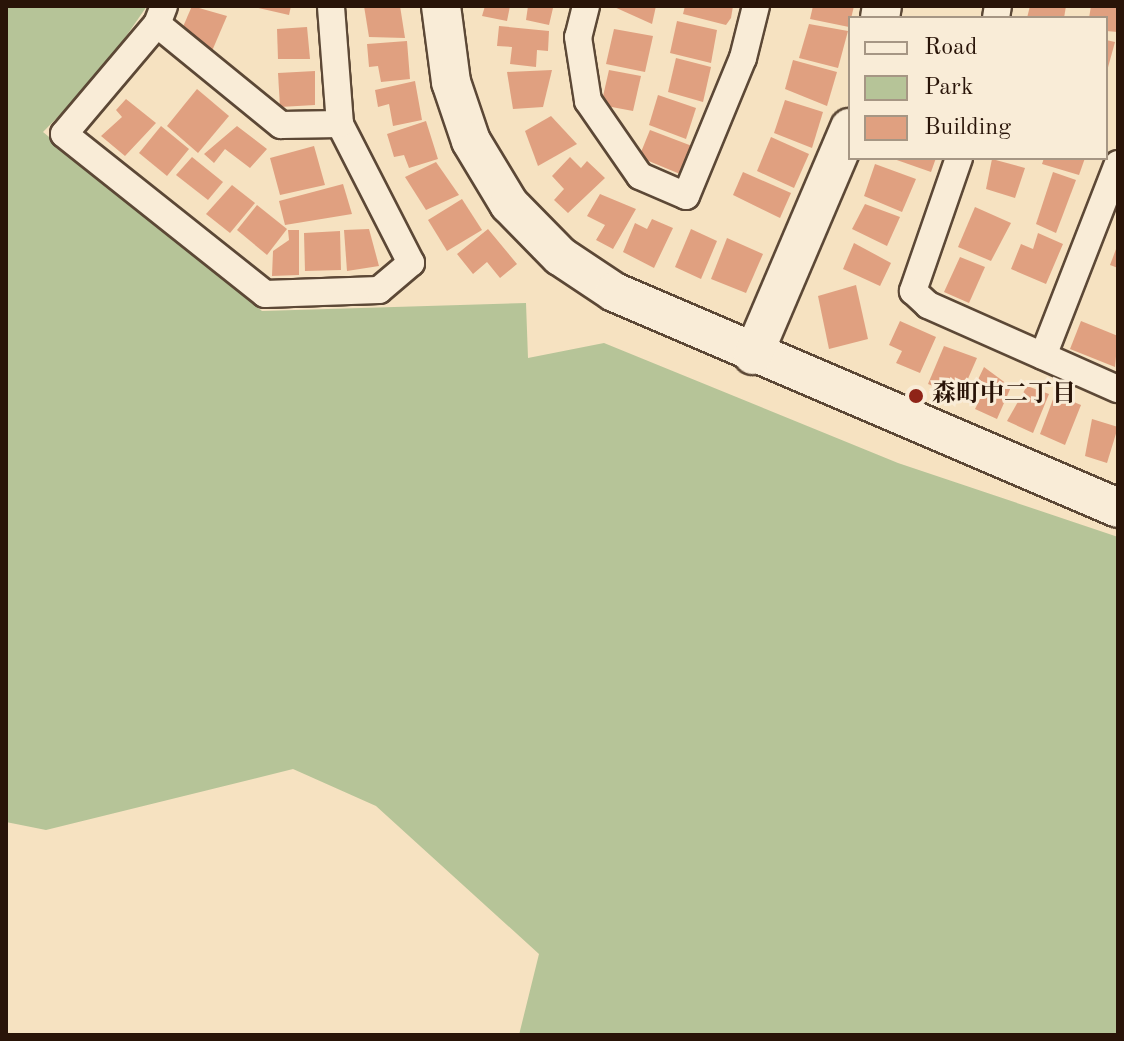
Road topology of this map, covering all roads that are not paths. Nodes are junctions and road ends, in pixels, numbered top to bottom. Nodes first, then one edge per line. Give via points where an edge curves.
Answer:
1 (331, 6) edge
2 (441, 6) edge
3 (586, 6) edge
4 (756, 6) edge
5 (160, 15) edge
6 (340, 124) junction
7 (848, 133) edge
8 (958, 160) edge
9 (1118, 164) edge
10 (753, 355) junction
11 (1043, 356) junction
12 (1118, 389) edge
13 (1118, 508) edge

1 - 6 street
2 - 10 street via 451,82 471,141 509,204 560,256 614,292
3 - 4 street via 578,37 588,101 640,176 686,196 743,58
5 - 6 street via 281,125
5 - 6 street via 64,134 265,294 379,290 411,263
7 - 10 street
8 - 11 street via 913,291 928,305
9 - 11 street
10 - 13 street
11 - 12 street

